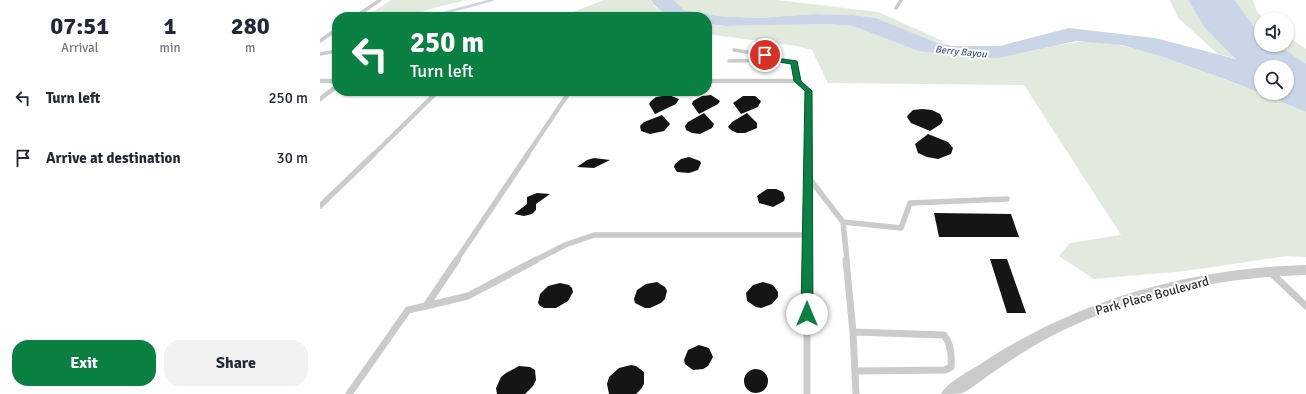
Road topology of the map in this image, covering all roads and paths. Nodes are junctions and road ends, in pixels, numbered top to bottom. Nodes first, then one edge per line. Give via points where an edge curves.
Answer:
1 (380, 0) edge
2 (901, 0) edge
3 (896, 8) dead end
4 (362, 12) edge
5 (332, 33) edge
6 (320, 41) edge
7 (734, 50) dead end
8 (332, 52) edge
9 (320, 54) edge
10 (775, 60) junction
11 (729, 62) dead end
12 (320, 81) edge
13 (332, 81) edge
14 (712, 81) edge
15 (798, 81) junction
16 (332, 90) edge
17 (433, 96) edge
18 (567, 96) edge
19 (320, 99) edge
20 (809, 178) junction
21 (1007, 199) dead end
22 (321, 204) edge
23 (843, 222) junction
24 (807, 235) junction
25 (1306, 270) edge
26 (1269, 272) junction
27 (426, 306) junction
28 (1306, 306) edge
29 (853, 332) junction
30 (855, 371) junction
31 (349, 394) edge
32 (807, 394) edge
33 (856, 394) edge
34 (949, 394) edge

1 - 4 lane
2 - 3 lane
5 - 6 lane
7 - 10 lane via 765,55
8 - 9 lane
10 - 11 lane
10 - 15 lane via 794,62
12 - 13 lane
14 - 15 lane
15 - 20 lane via 808,91
16 - 19 lane
17 - 22 lane
18 - 27 lane
20 - 23 lane
20 - 24 lane
21 - 23 lane via 910,203 901,228
23 - 29 lane
24 - 27 lane via 594,236 565,244 468,296
24 - 32 lane
25 - 26 street, Park Place Boulevard
26 - 28 lane
26 - 34 street, Park Place Boulevard via 1209,278 1108,304 1062,324 989,364
27 - 31 lane via 408,310
29 - 30 lane
29 - 30 lane via 944,335 948,339 952,359 951,367 945,370
30 - 33 lane

